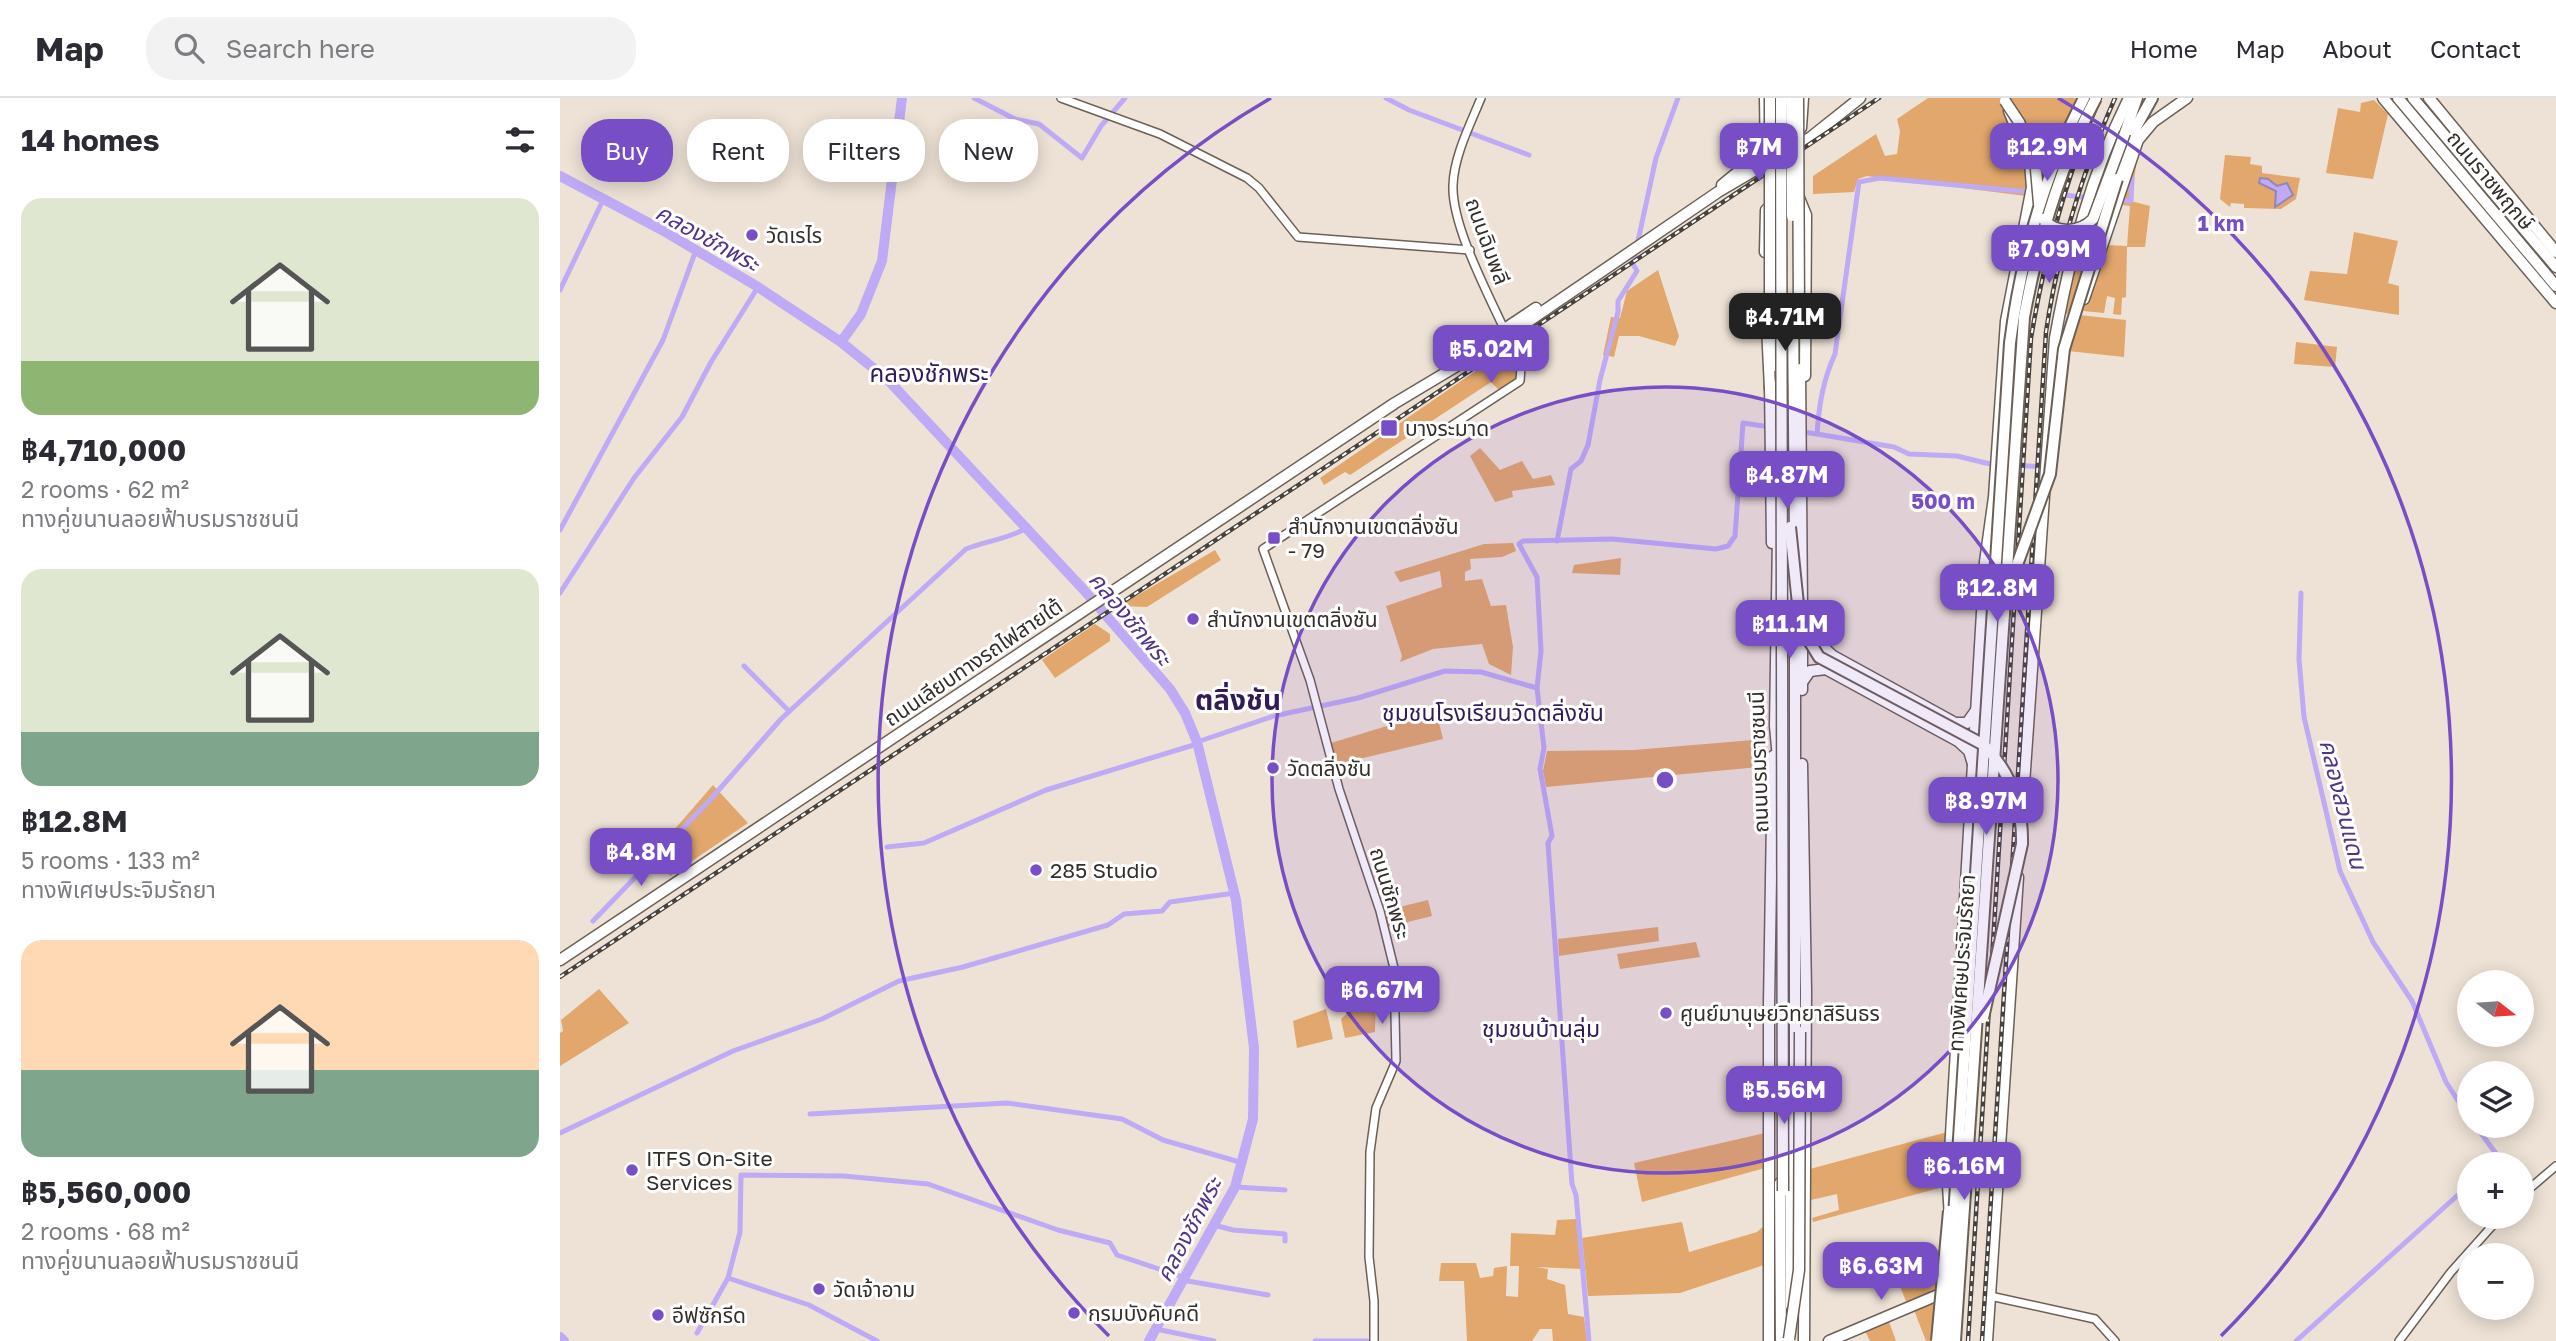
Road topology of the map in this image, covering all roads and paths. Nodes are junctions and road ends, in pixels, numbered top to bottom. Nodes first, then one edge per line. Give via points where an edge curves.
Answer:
1 (1061, 98) edge
2 (1481, 98) edge
3 (1767, 98) edge
4 (1778, 98) edge
5 (1789, 98) edge
6 (1801, 98) edge
7 (1853, 98) edge
8 (1860, 98) edge
9 (2084, 98) edge
10 (2096, 98) edge
11 (2129, 98) edge
12 (2137, 98) edge
13 (2152, 98) edge
14 (2187, 98) edge
15 (2383, 98) edge
16 (2398, 98) edge
17 (2413, 98) edge
18 (2420, 98) edge
19 (2429, 98) edge
20 (2004, 100) edge
21 (1824, 120) junction
22 (1803, 121) junction
23 (1765, 138) junction
24 (2440, 148) junction
25 (2473, 155) junction
26 (2120, 183) junction
27 (1722, 185) junction
28 (2462, 193) junction
29 (1640, 241) junction
30 (1470, 250) junction
31 (2556, 252) edge
32 (2556, 267) edge
33 (2556, 286) edge
34 (2556, 303) edge
35 (1796, 314) junction
36 (1773, 315) junction
37 (1505, 332) junction
38 (2052, 366) junction
39 (1769, 389) junction
40 (1801, 407) junction
41 (1774, 424) junction
42 (1798, 434) junction
43 (1790, 527) junction
44 (1263, 550) joint
45 (2003, 618) junction
46 (1802, 625) junction
47 (1824, 649) junction
48 (1820, 668) junction
49 (1800, 681) junction
50 (1979, 707) junction
51 (1964, 724) junction
52 (1775, 731) junction
53 (1962, 744) junction
54 (1975, 768) junction
55 (1804, 868) junction
56 (1966, 904) junction
57 (1771, 910) junction
58 (560, 960) edge
59 (1969, 1068) junction
60 (2556, 1167) edge
61 (2534, 1185) edge
62 (1787, 1191) junction
63 (2489, 1229) edge
64 (1949, 1293) junction
65 (1990, 1296) junction
66 (1374, 1341) edge
67 (1772, 1341) edge
68 (1787, 1341) edge
69 (1804, 1341) edge
70 (1829, 1341) edge
71 (1937, 1341) edge
72 (1950, 1341) edge
73 (1987, 1341) edge
74 (2115, 1341) edge
75 (2399, 1341) edge

1 - 30 street via 1160,134 1247,178 1298,237
2 - 30 street, ถนนฉิมพลี via 1458,157 1453,187 1455,208
3 - 23 main road
3 - 36 main road, bridge
4 - 36 main road, ถนนบรมราชชนนี, bridge
4 - 62 main road, bridge
5 - 35 main road, ถนนบรมราชชนนี, bridge
5 - 43 main road, bridge
6 - 22 main road
6 - 35 main road, bridge
7 - 21 main road, ถนนเลียบทางรถไฟสายใต้
8 - 29 main road, ถนนเลียบทางรถไฟสายใต้ via 1811,137
9 - 72 highway, ทางพิเศษประจิมรัถยา, bridge via 2037,215 2010,343
10 - 45 highway, ทางพิเศษประจิมรัถยา, bridge via 2056,187 2026,306
11 - 38 main road via 2084,212 2066,278
12 - 20 main road, bridge via 2097,213 2087,225 2066,230 2044,222 2035,158
13 - 26 highway via 2132,136
14 - 26 main road via 2142,133
15 - 28 main road
16 - 24 main road, ถนนราชพฤกษ์
17 - 32 main road, ถนนราชพฤกษ์
18 - 25 main road
19 - 25 main road
20 - 50 main road, bridge via 2032,175 2006,321 1985,562
21 - 22 main road via 1812,125
21 - 27 main road, ถนนเลียบทางรถไฟสายใต้
22 - 23 main road via 1799,130 1778,144
23 - 27 main road via 1757,160
24 - 28 main road
24 - 33 main road, ถนนราชพฤกษ์
25 - 31 main road
26 - 38 main road via 2094,274
26 - 45 highway, bridge via 2068,330 2050,474 2014,570
27 - 29 main road, ถนนเลียบทางรถไฟสายใต้
28 - 34 main road
29 - 37 main road, ถนนเลียบทางรถไฟสายใต้
30 - 37 street, ถนนฉิมพลี
35 - 40 main road
35 - 42 main road, ถนนบรมราชชนนี
36 - 39 main road
36 - 41 main road, ถนนบรมราชชนนี
37 - 44 street, ถนนฉิมพลี via 1521,367 1517,385
37 - 58 main road, ถนนเลียบทางรถไฟสายใต้
38 - 65 main road
39 - 40 main road via 1765,213 1778,199 1792,195 1802,202 1806,215 1806,369
39 - 41 main road
40 - 42 main road
41 - 52 main road, ถนนบรมราชชนนี, bridge
42 - 46 main road, ถนนบรมราชชนนี
42 - 49 main road, ถนนบรมราชชนนี
43 - 59 highway, bridge via 1800,614 1819,657 1984,745 1998,759 2013,787 2021,816 2021,858
43 - 62 main road, bridge
44 - 66 street, ถนนชักพระ via 1381,914 1397,987 1396,1061 1377,1108 1370,1152 1368,1256
45 - 59 highway, ทางพิเศษประจิมรัถยา, bridge via 1981,980
46 - 47 main road
46 - 49 main road, ถนนบรมราชชนนี
47 - 48 main road via 1817,653
47 - 51 main road via 1915,702
48 - 49 main road via 1810,670
48 - 53 main road
49 - 55 main road
49 - 68 main road, ถนนบรมราชชนนี
50 - 51 main road
50 - 54 main road
51 - 53 main road via 1970,732
52 - 57 main road
52 - 68 main road, ถนนบรมราชชนนี via 1780,782
53 - 54 main road
54 - 56 main road
55 - 68 main road, bridge via 1799,1270
55 - 69 main road
56 - 59 highway
56 - 64 main road via 1948,1185
57 - 67 main road
57 - 67 main road
59 - 71 highway, bridge via 1944,1241
59 - 72 highway, ทางพิเศษประจิมรัถยา, bridge
60 - 61 street
62 - 68 main road, bridge
63 - 75 street
64 - 70 main road
64 - 72 main road
65 - 73 main road
65 - 74 street via 2095,1320

